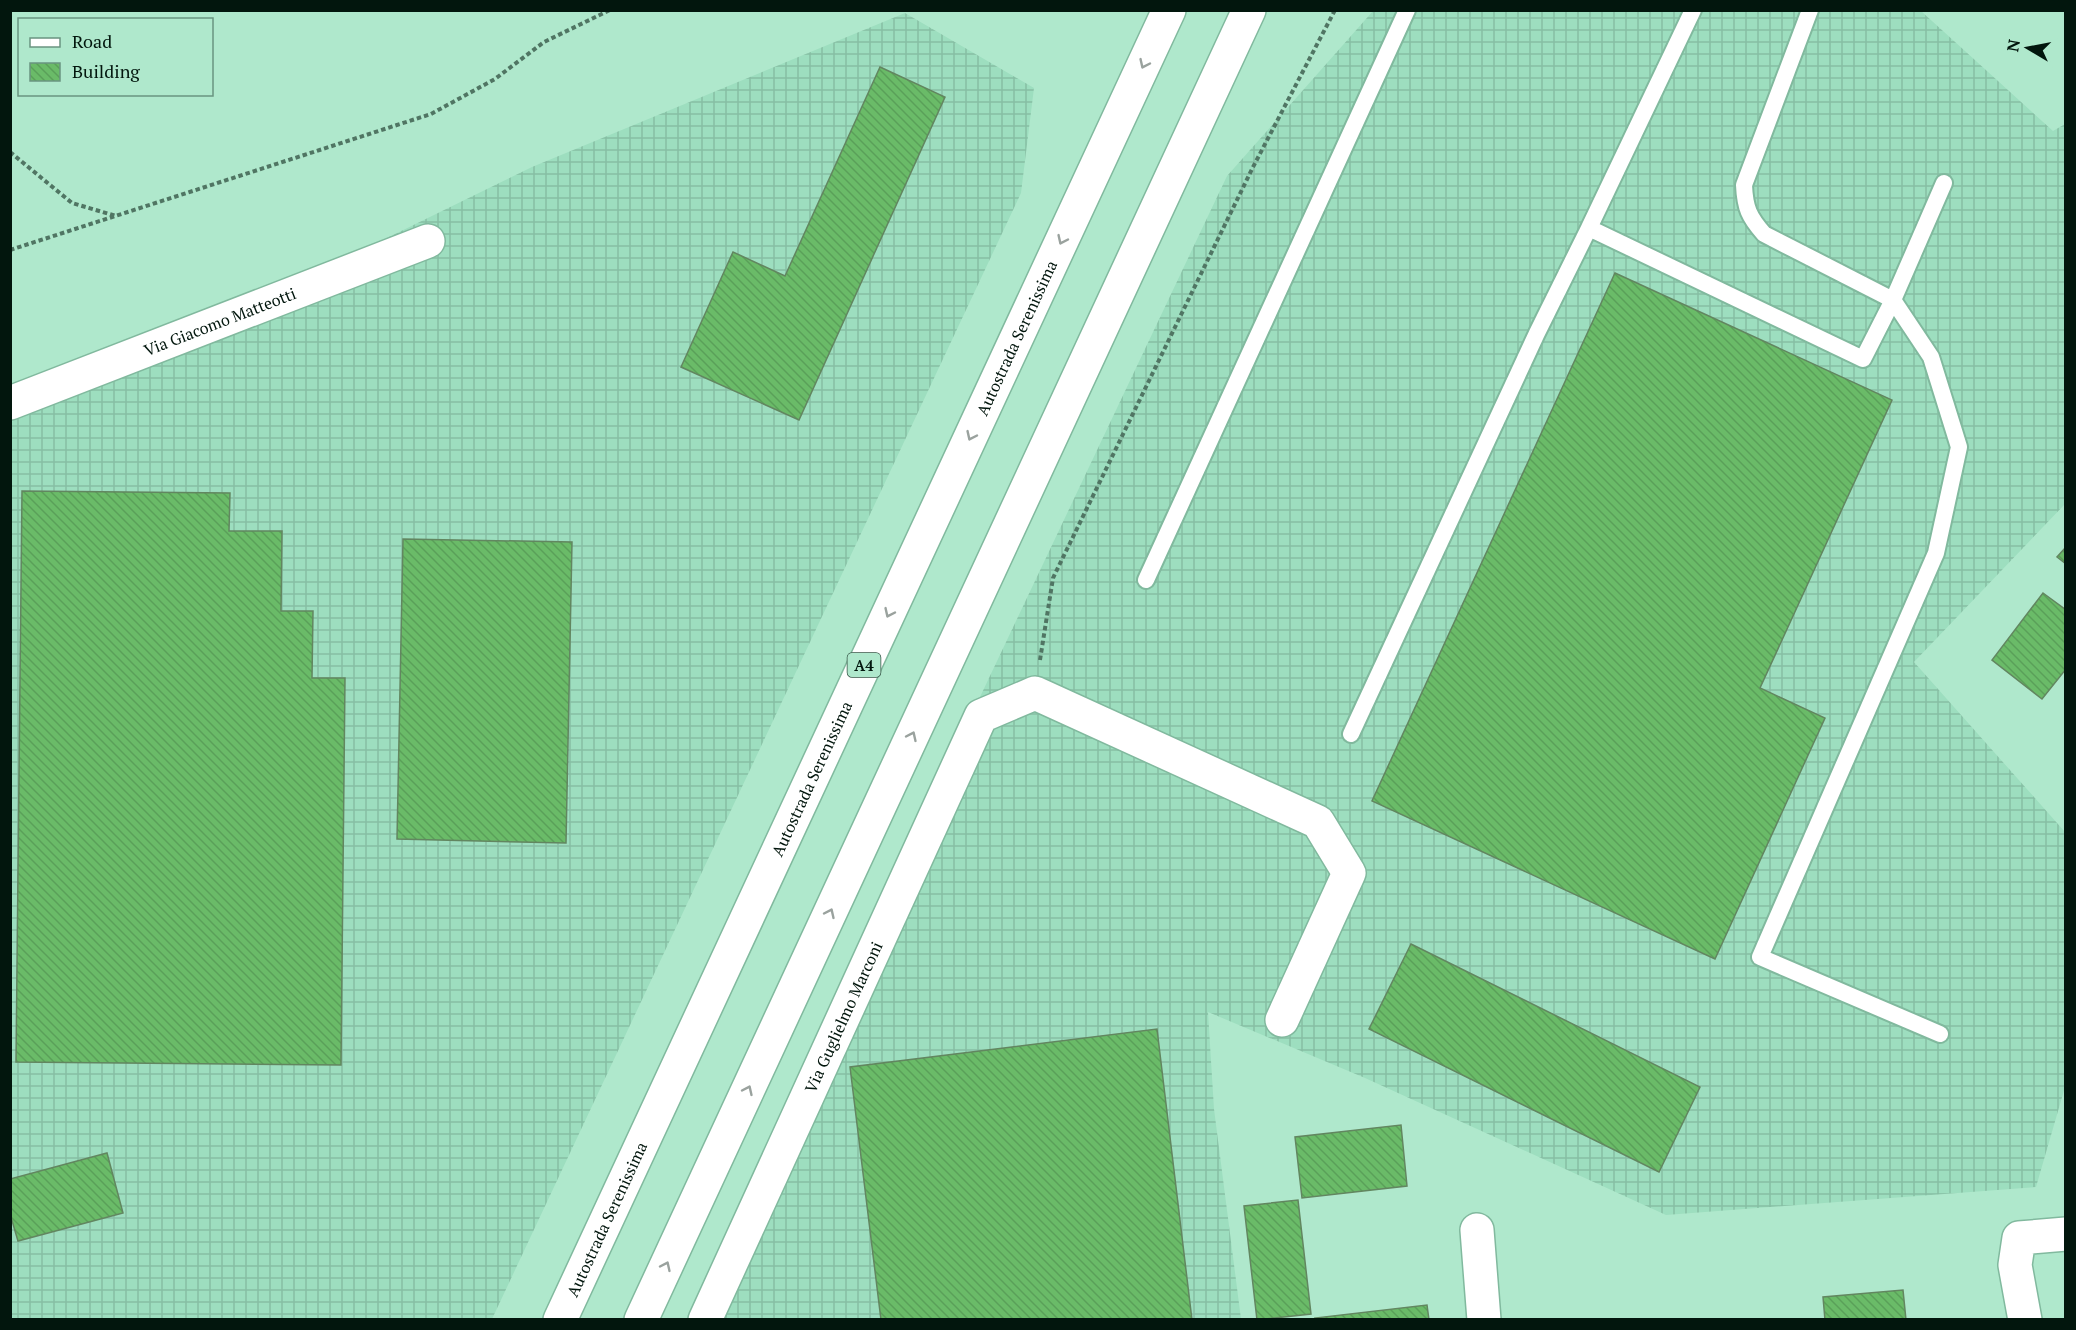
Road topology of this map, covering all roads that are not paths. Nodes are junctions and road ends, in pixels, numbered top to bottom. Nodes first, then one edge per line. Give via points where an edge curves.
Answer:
1 (1168, 10) edge
2 (1249, 10) edge
3 (1407, 10) edge
4 (1693, 10) edge
5 (1810, 10) edge
6 (1944, 183) dead end
7 (1589, 228) junction
8 (428, 241) dead end
9 (1893, 300) junction
10 (10, 403) edge
11 (1146, 580) dead end
12 (1351, 734) dead end
13 (1282, 1020) dead end
14 (1940, 1034) dead end
15 (1477, 1230) dead end
16 (2066, 1234) edge
17 (560, 1320) edge
18 (641, 1320) edge
19 (705, 1320) edge
20 (1484, 1320) edge
21 (2025, 1320) edge

1 -> 17 main road, Autostrada Serenissima / A4
18 -> 2 main road
3 - 11 lane
4 - 7 lane
5 - 9 lane via 1744,185 1745,203 1764,234
6 - 9 lane
7 - 9 lane via 1863,359
7 - 12 lane
8 - 10 main road, Via Giacomo Matteotti
9 - 14 lane via 1931,357 1959,447 1936,553 1760,957
13 - 19 main road, Via Guglielmo Marconi via 1349,873 1318,822 1035,693 974,714
15 - 20 main road
16 - 21 main road via 2019,1238 2015,1264

